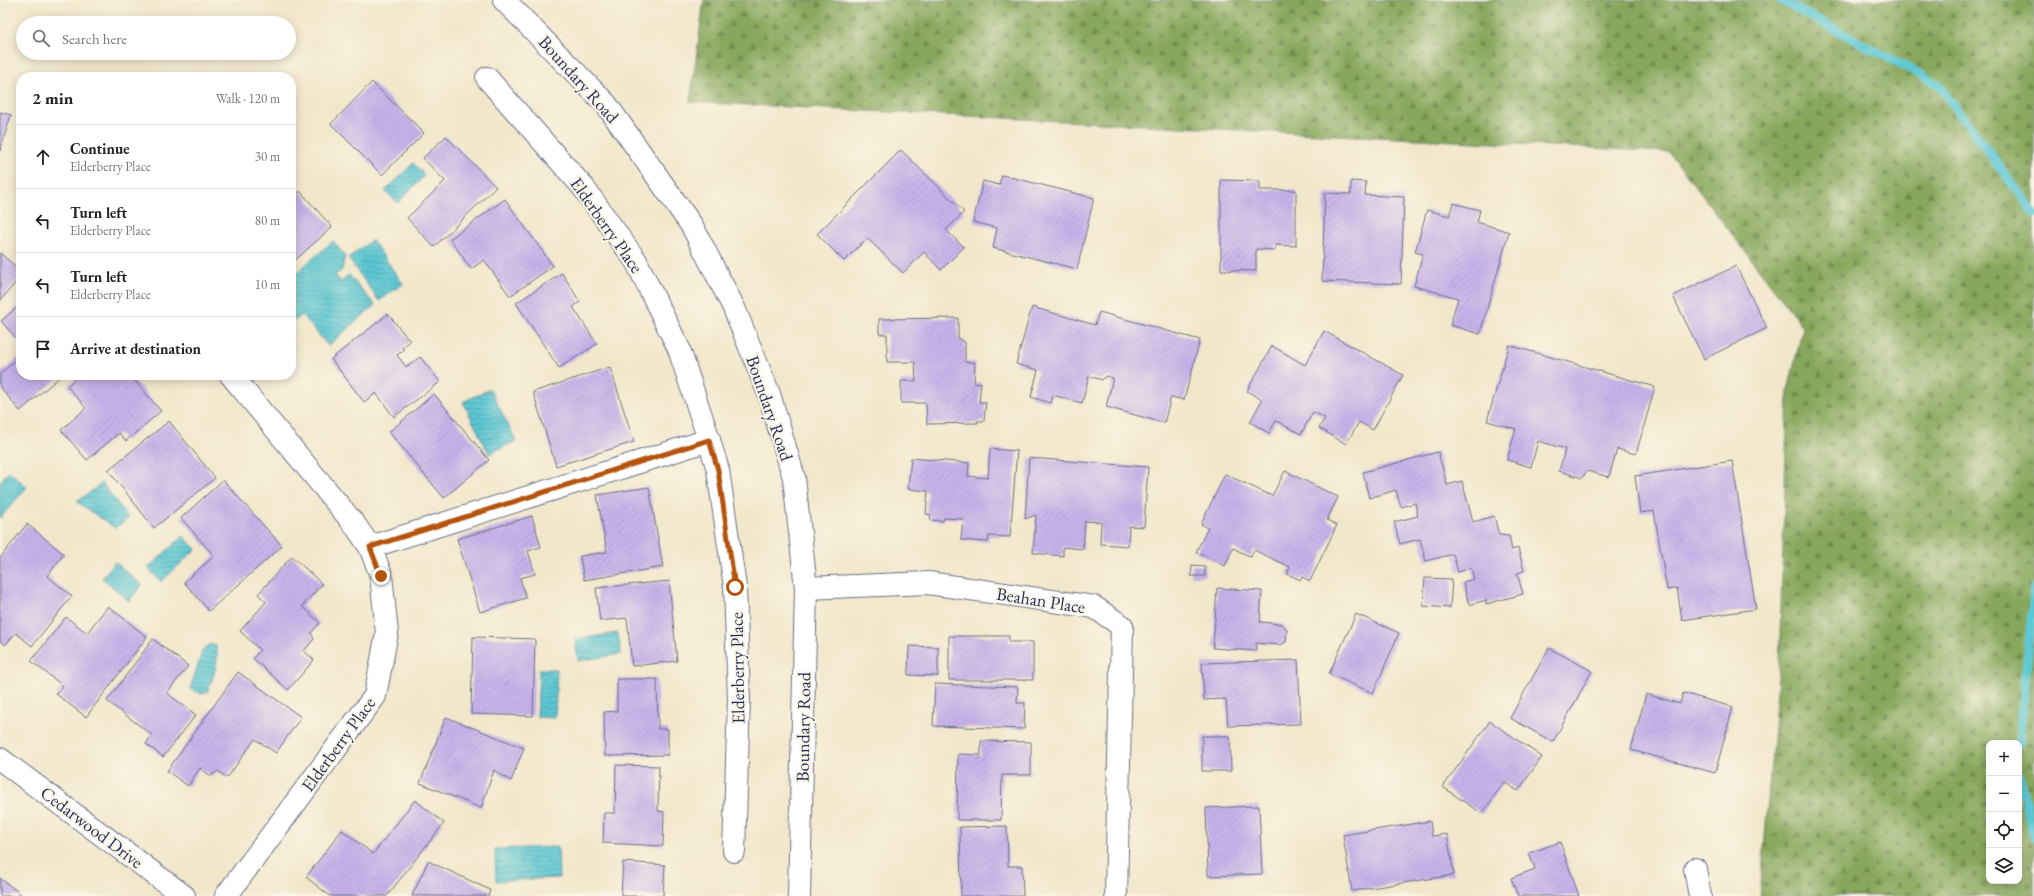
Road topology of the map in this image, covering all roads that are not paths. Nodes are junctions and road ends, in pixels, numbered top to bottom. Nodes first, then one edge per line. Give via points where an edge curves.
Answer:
1 (504, 0) edge
2 (486, 78) dead end
3 (235, 380) edge
4 (709, 440) junction
5 (370, 547) junction
6 (806, 588) junction
7 (0, 758) edge
8 (734, 852) dead end
9 (1695, 869) dead end
10 (184, 896) edge
11 (226, 896) edge
12 (799, 896) edge
13 (1116, 896) edge
14 (1700, 896) edge

1 - 6 street, Boundary Road via 606,104 692,226 734,308 769,394 794,478
2 - 4 street, Elderberry Place via 583,186 636,261 679,350
3 - 5 street, Elderberry Place via 350,519
4 - 5 street
4 - 8 street, Elderberry Place via 718,470 735,587 739,700
5 - 11 street, Elderberry Place via 381,576 387,633 375,696
6 - 12 street, Boundary Road
6 - 13 street, Beahan Place via 928,582 1094,607 1122,626
7 - 10 street, Cedarwood Drive
9 - 14 street

